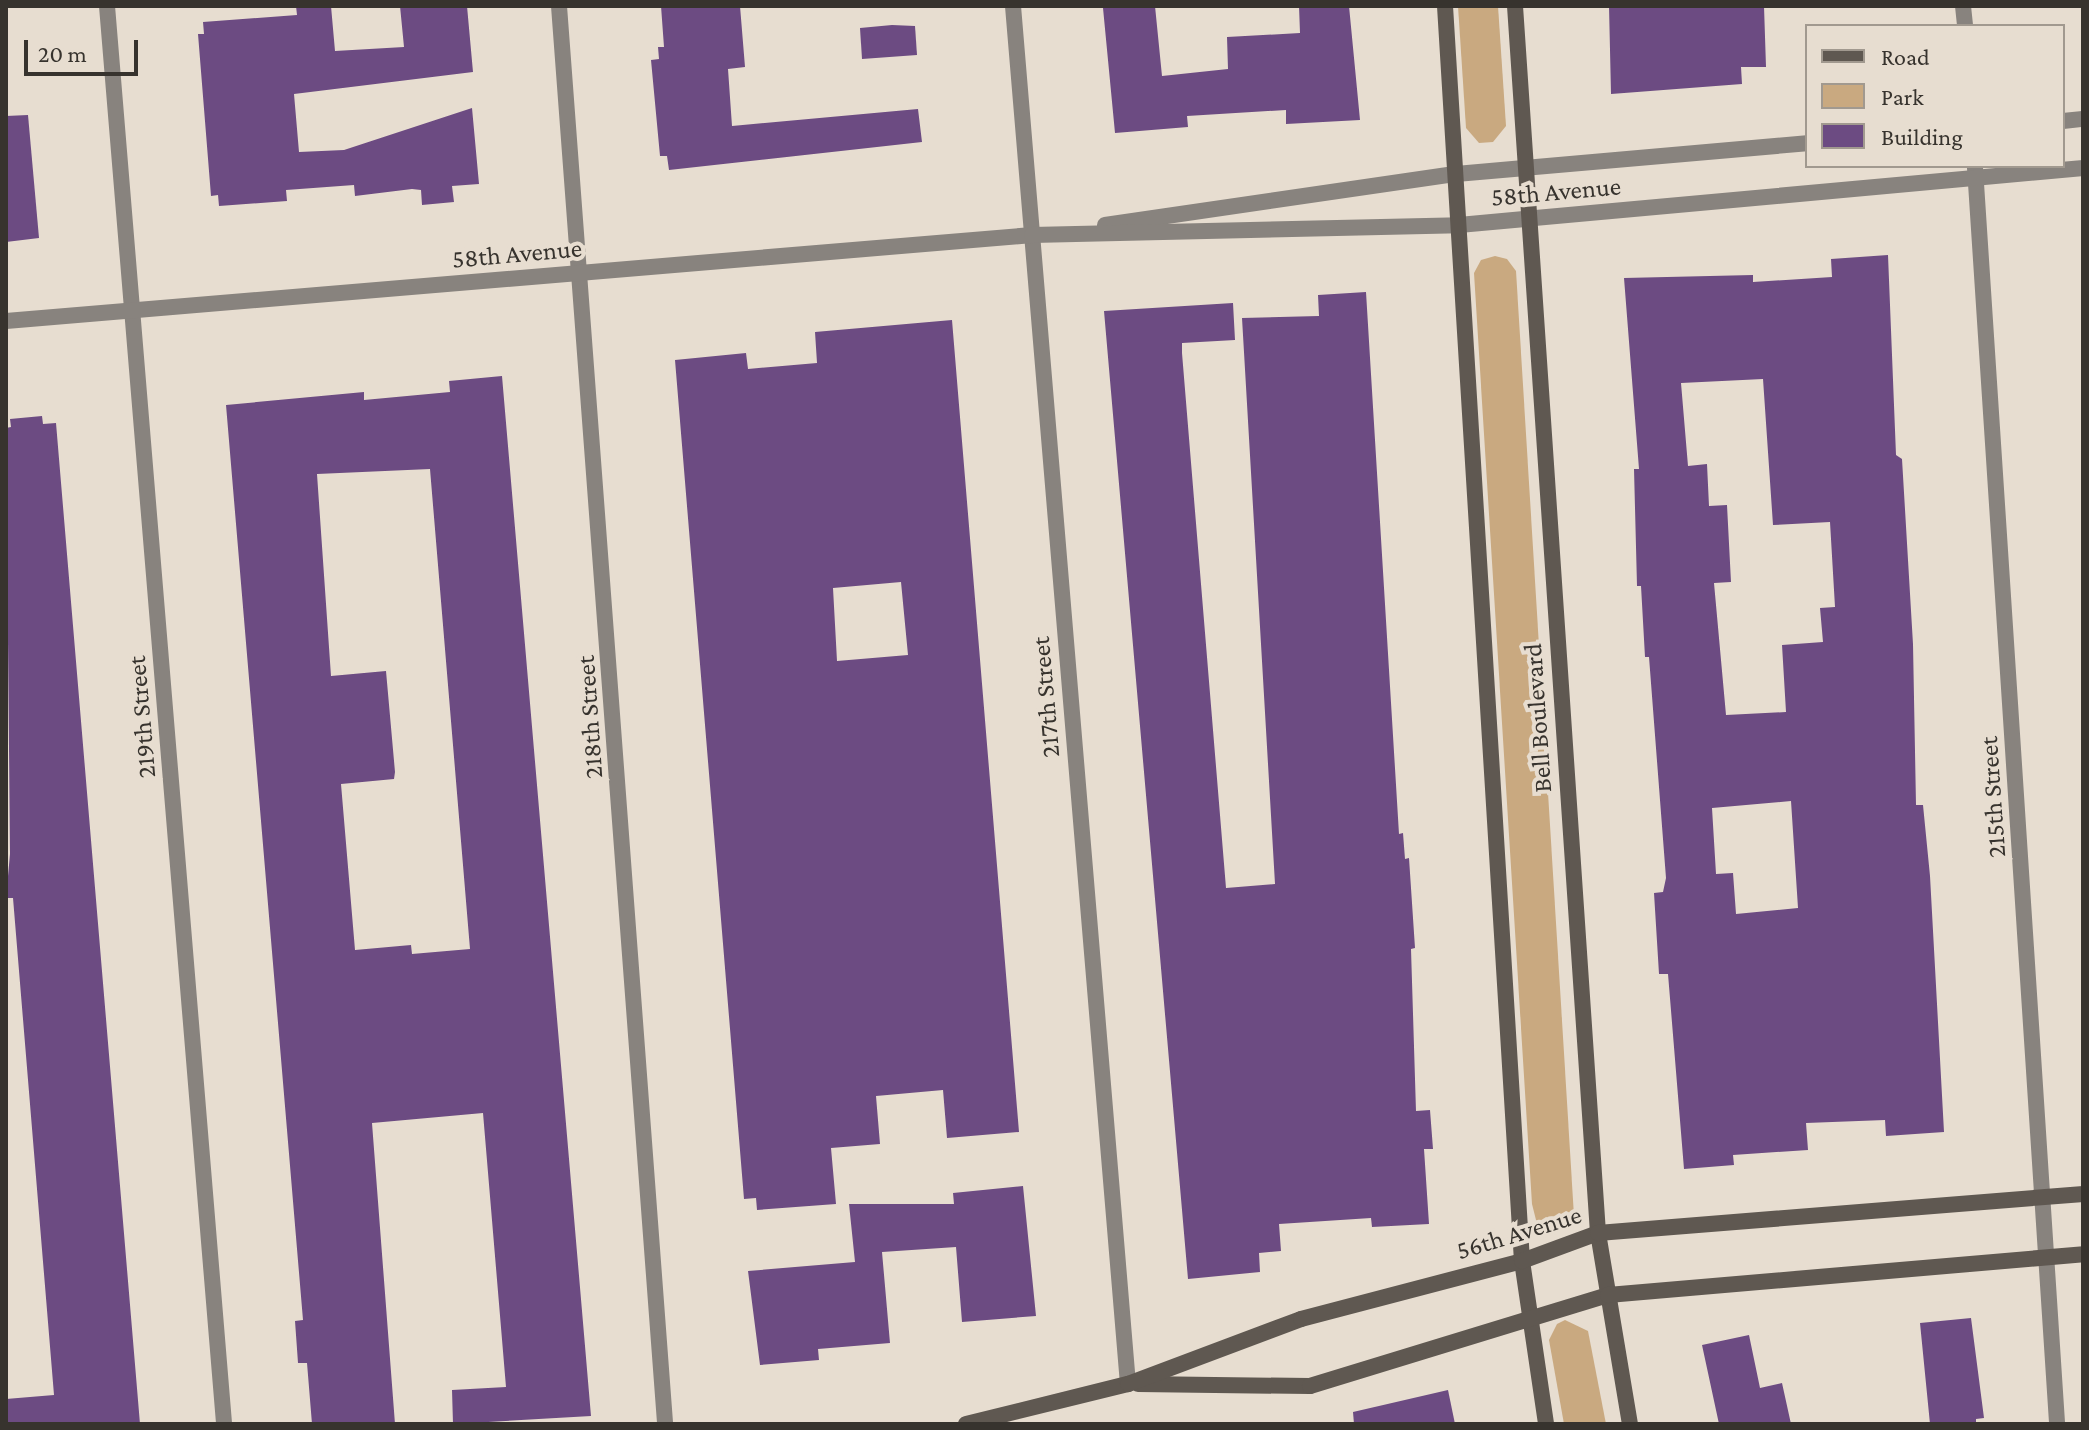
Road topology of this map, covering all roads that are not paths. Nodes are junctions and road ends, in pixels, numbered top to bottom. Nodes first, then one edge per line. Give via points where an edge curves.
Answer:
1 (107, 6) edge
2 (559, 6) edge
3 (1013, 6) edge
4 (1445, 6) edge
5 (1515, 6) edge
6 (1805, 143) edge
7 (2083, 168) edge
8 (1526, 169) junction
9 (1976, 171) edge
10 (1456, 174) junction
11 (1527, 218) junction
12 (1459, 225) junction
13 (1032, 235) junction
14 (581, 273) junction
15 (133, 310) junction
16 (6, 321) edge
17 (2083, 1194) edge
18 (2043, 1197) junction
19 (1598, 1233) junction
20 (2083, 1254) edge
21 (2046, 1257) junction
22 (1522, 1261) junction
23 (1608, 1295) junction
24 (1531, 1318) junction
25 (1128, 1384) junction
26 (224, 1424) edge
27 (665, 1424) edge
28 (966, 1424) edge
29 (1546, 1424) edge
30 (1630, 1424) edge
31 (2057, 1424) edge

1 - 15 street, 219th Street
2 - 14 street, 218th Street
3 - 13 street, 217th Street
4 - 10 street, Bell Boulevard
5 - 8 street, Bell Boulevard
6 - 8 street, 58th Avenue
7 - 9 street, 58th Avenue
8 - 10 street, 58th Avenue
8 - 11 street, Bell Boulevard
9 - 11 street, 58th Avenue
9 - 18 street, 215th Street
10 - 12 street, Bell Boulevard
10 - 13 street, 58th Avenue
11 - 12 street, 58th Avenue
11 - 19 street, Bell Boulevard
12 - 13 street, 58th Avenue
12 - 22 street, Bell Boulevard
13 - 14 street, 58th Avenue
13 - 25 street, 217th Street
14 - 15 street, 58th Avenue
14 - 27 street, 218th Street
15 - 16 street, 58th Avenue
15 - 26 street, 219th Street
17 - 18 street, 56th Avenue
18 - 19 street, 56th Avenue
18 - 21 street, 215th Street
19 - 22 street, 56th Avenue
19 - 23 street, Bell Boulevard
20 - 21 street, 56th Avenue
21 - 23 street, 56th Avenue
21 - 31 street, 215th Street
22 - 24 street, Bell Boulevard
22 - 25 street, 56th Avenue via 1301,1319
23 - 24 street, 56th Avenue
23 - 30 street, Bell Boulevard
24 - 25 street, 56th Avenue via 1310,1386
24 - 29 street, Bell Boulevard
25 - 28 street, 56th Avenue

